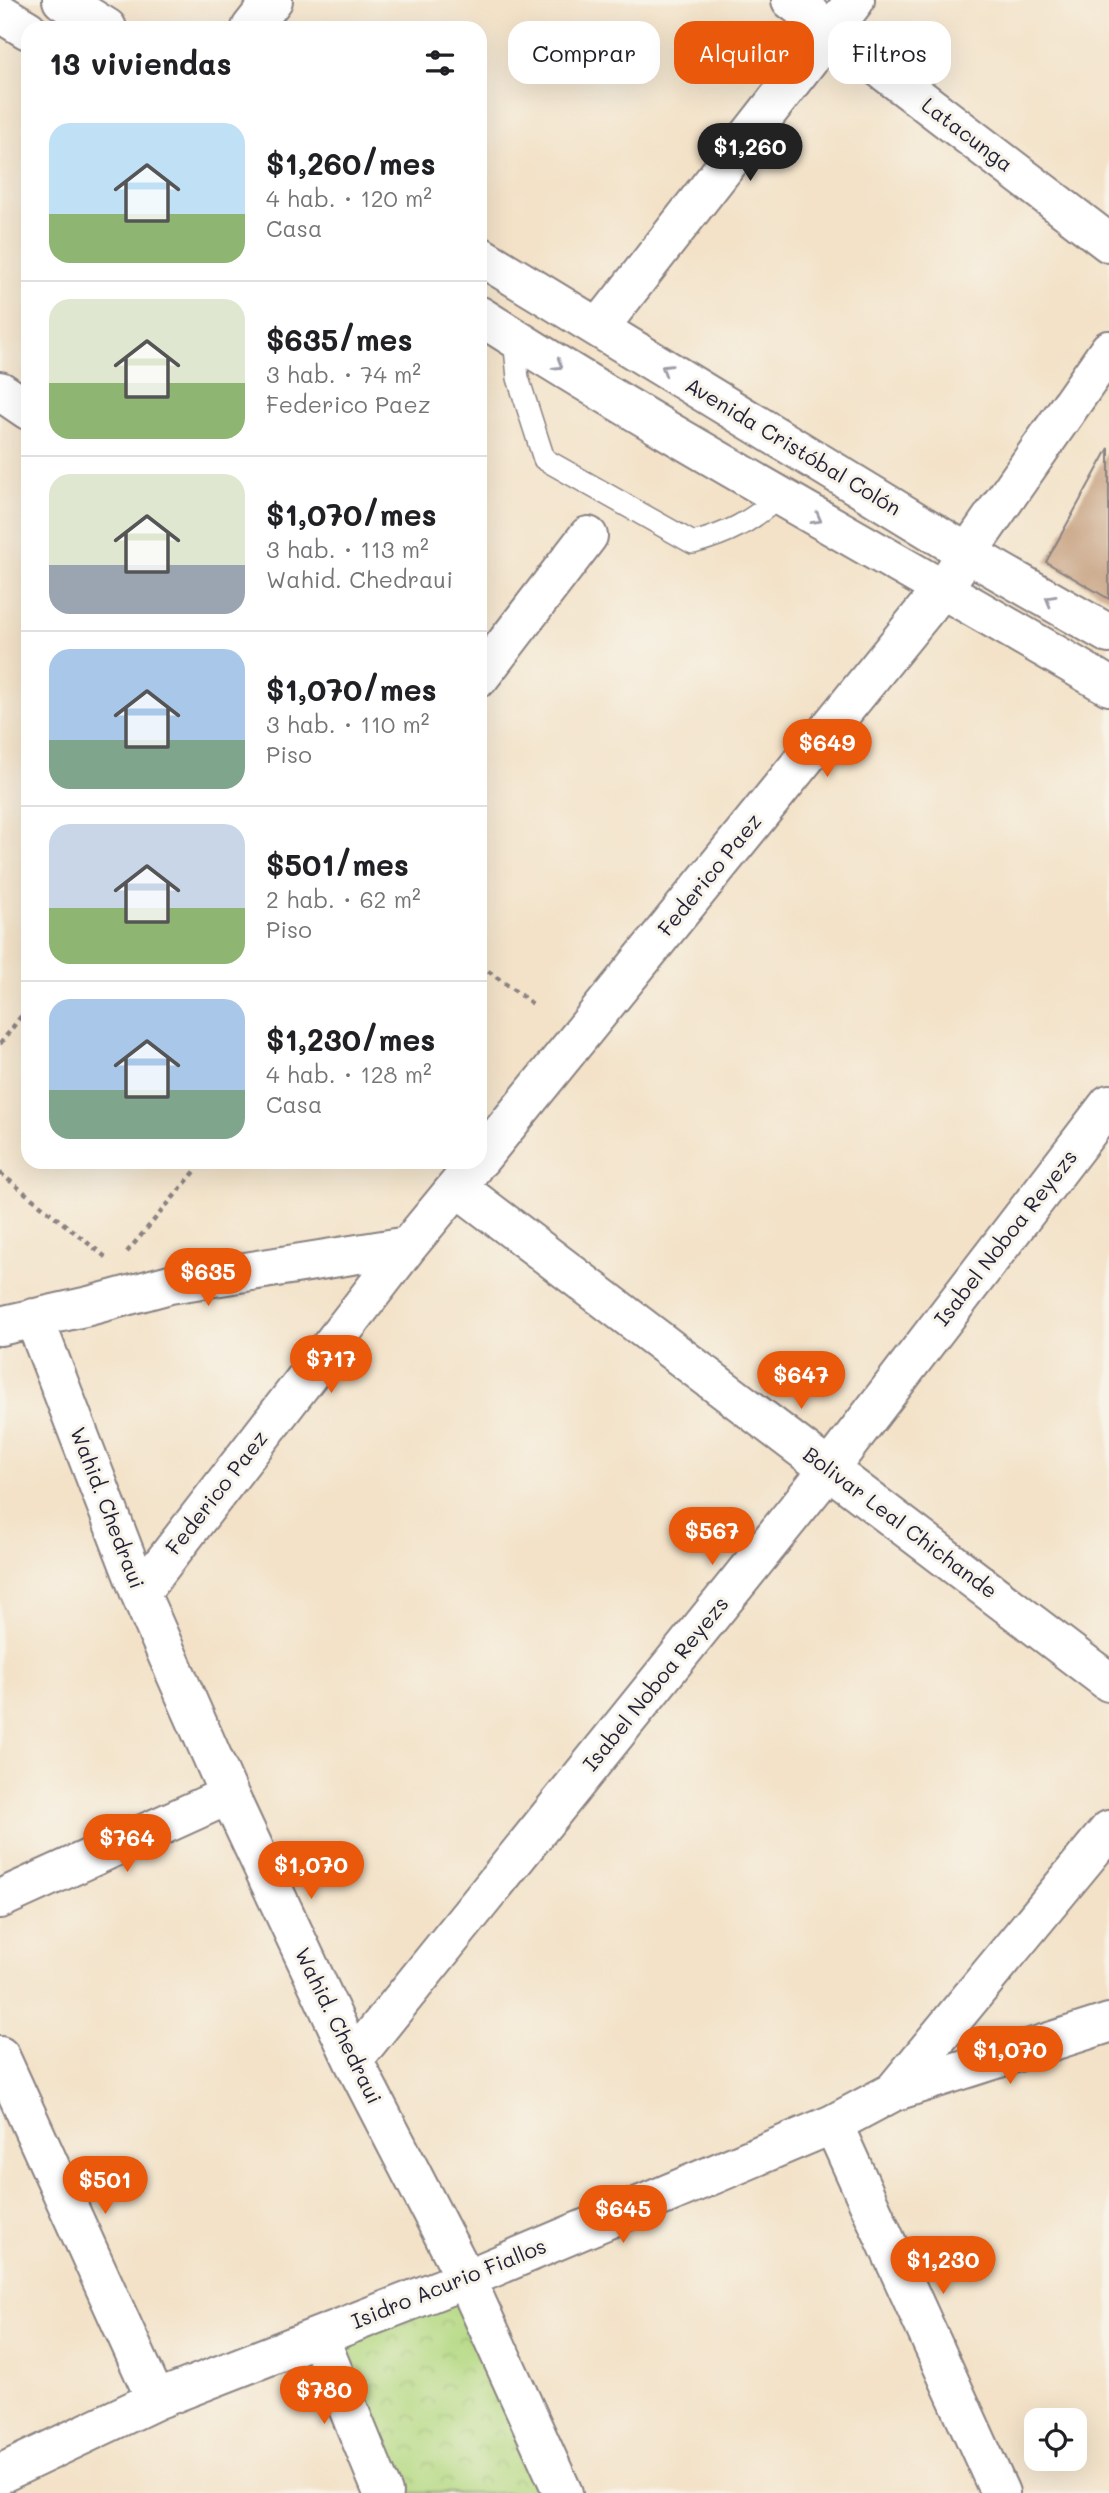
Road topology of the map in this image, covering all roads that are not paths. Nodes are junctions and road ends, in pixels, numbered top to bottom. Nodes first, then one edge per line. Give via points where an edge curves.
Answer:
1 (62, 0) edge
2 (273, 0) edge
3 (792, 0) edge
4 (855, 0) edge
5 (0, 13) edge
6 (96, 21) edge
7 (256, 21) edge
8 (838, 21) edge
9 (21, 26) edge
10 (828, 29) edge
11 (828, 34) edge
12 (900, 84) edge
13 (1109, 243) edge
14 (487, 260) edge
15 (487, 321) edge
16 (599, 328) junction
17 (514, 338) junction
18 (1109, 350) edge
19 (0, 391) edge
20 (21, 405) edge
21 (779, 497) junction
22 (588, 536) dead end
23 (968, 554) junction
24 (943, 588) junction
25 (1109, 634) edge
26 (487, 668) edge
27 (1109, 686) edge
28 (1109, 1104) edge
29 (487, 1149) edge
30 (471, 1169) edge
31 (408, 1246) junction
32 (17, 1322) edge
33 (829, 1469) junction
34 (140, 1593) junction
35 (1109, 1682) edge
36 (229, 1795) junction
37 (1109, 1830) edge
38 (0, 1899) edge
39 (1109, 2023) edge
40 (0, 2056) edge
41 (353, 2060) junction
42 (894, 2092) junction
43 (833, 2124) junction
44 (466, 2279) junction
45 (319, 2337) junction
46 (156, 2400) junction
47 (0, 2474) edge
48 (383, 2493) edge
49 (563, 2493) edge
50 (1000, 2493) edge

1 - 6 street
2 - 7 street
3 - 10 street, Latacunga
4 - 8 street
5 - 9 street
11 - 16 street
12 - 13 street, Latacunga
14 - 16 street, Avenida Cristóbal Colón
15 - 17 street
23 -> 16 street, Avenida Cristóbal Colón
17 -> 21 street
17 - 21 lane via 518,378 544,459 693,543 718,537 753,519
18 - 23 street, Federico Paez
19 - 20 street
21 -> 24 street
22 - 26 street
23 - 24 street, Federico Paez
25 -> 23 street, Avenida Cristóbal Colón
24 - 27 street
24 - 29 street, Federico Paez
28 - 33 street, Isabel Noboa Reyezs
30 - 31 street, Federico Paez
30 - 33 street, Bolivar Leal Chichande
31 - 32 street via 170,1284
31 - 34 street, Federico Paez
32 - 34 street, Wahid. Chedraui
33 - 35 street, Bolivar Leal Chichande
33 - 41 street, Isabel Noboa Reyezs
34 - 36 street, Wahid. Chedraui
36 - 38 street
36 - 41 street, Wahid. Chedraui
37 - 42 street, Isidro Acurio Fiallos
39 - 42 street
40 - 46 street
41 - 44 street, Wahid. Chedraui
42 - 43 street, Isidro Acurio Fiallos
43 - 44 street, Isidro Acurio Fiallos
43 - 50 street
44 - 45 street, Isidro Acurio Fiallos
44 - 49 street, Wahid. Chedraui
45 - 46 street, Isidro Acurio Fiallos
45 - 48 street
46 - 47 street, Isidro Acurio Fiallos

